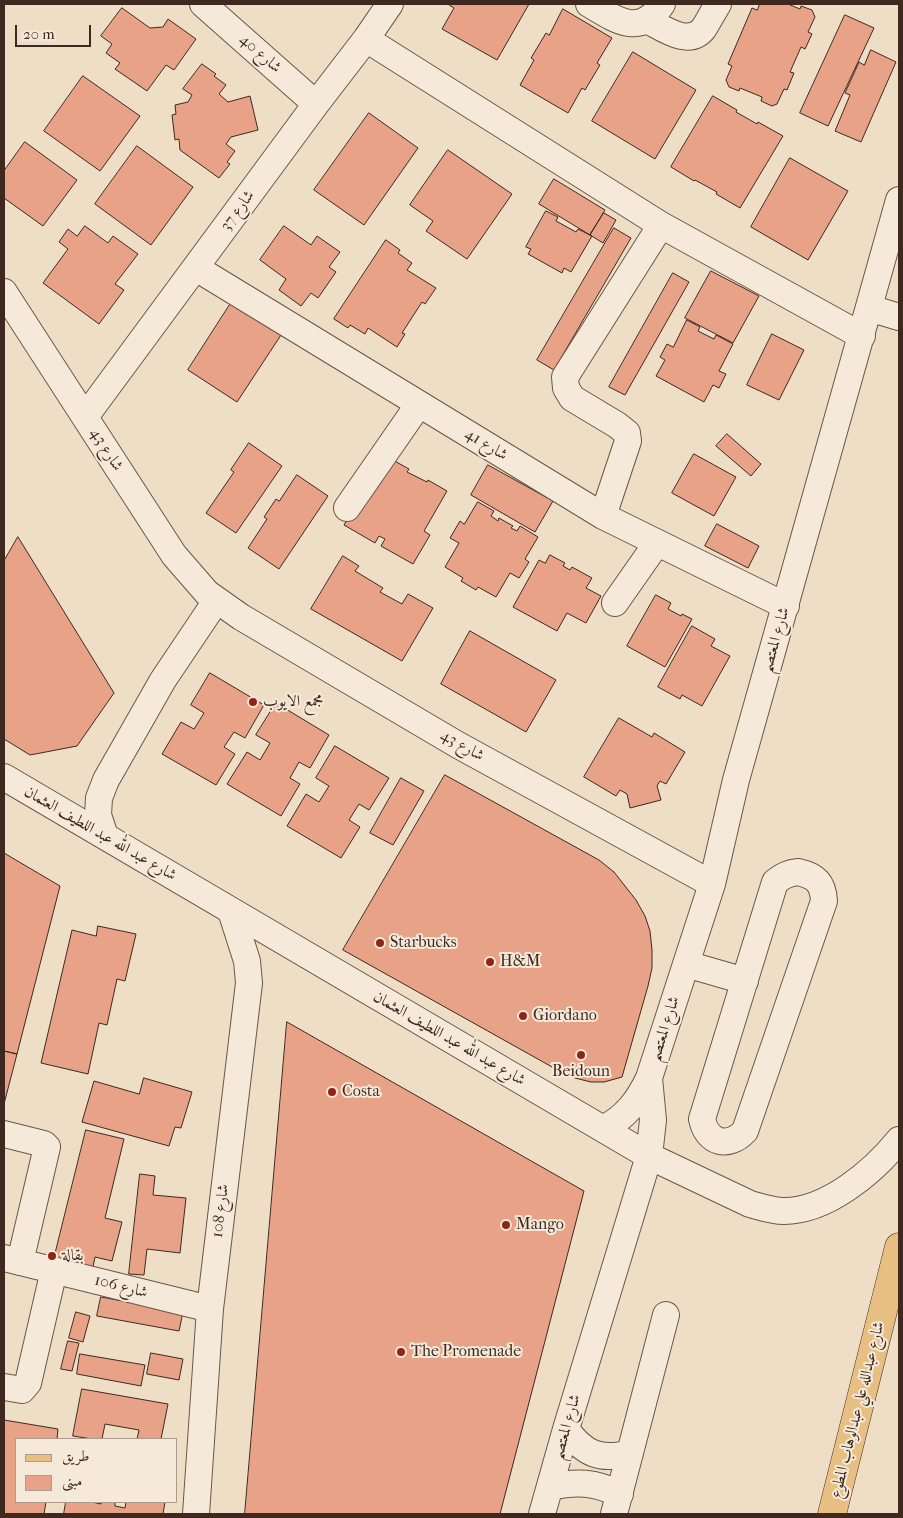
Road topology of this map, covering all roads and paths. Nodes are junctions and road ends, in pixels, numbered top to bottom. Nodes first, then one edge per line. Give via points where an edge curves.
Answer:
1 (203, 4) edge
2 (390, 4) edge
3 (588, 4) edge
4 (718, 4) edge
5 (655, 12) edge
6 (366, 39) junction
7 (316, 104) junction
8 (899, 200) edge
9 (661, 225) junction
10 (196, 268) junction
11 (4, 292) edge
12 (869, 308) junction
13 (899, 317) edge
14 (862, 336) junction
15 (419, 404) junction
16 (84, 417) junction
17 (347, 508) dead end
18 (603, 516) junction
19 (656, 543) junction
20 (216, 601) junction
21 (615, 604) dead end
22 (786, 606) junction
23 (4, 777) edge
24 (104, 836) junction
25 (712, 884) junction
26 (231, 911) junction
27 (686, 964) junction
28 (745, 981) junction
29 (649, 1078) junction
30 (603, 1129) junction
31 (4, 1134) edge
32 (899, 1140) edge
33 (649, 1156) junction
34 (899, 1247) edge
35 (12, 1260) edge
36 (54, 1270) junction
37 (210, 1309) junction
38 (666, 1315) dead end
39 (4, 1386) edge
40 (566, 1429) junction
41 (630, 1453) junction
42 (550, 1487) junction
43 (617, 1504) edge
44 (196, 1514) edge
45 (542, 1514) edge
46 (832, 1514) edge

1 - 7 street, شارع 40
2 - 6 street, شارع 37
3 - 5 street via 626,23 637,23
4 - 5 street via 703,29 693,36 681,37
6 - 7 street, شارع 37
6 - 9 street
7 - 10 street, شارع 37
8 - 12 street, شارع المعتصم
9 - 14 street
9 - 18 street via 565,377 566,388 572,398 626,433 628,441
10 - 15 street, شارع 41
10 - 16 street, شارع 37
11 - 16 street, شارع 43
12 - 13 street
12 - 14 street, شارع المعتصم
14 - 22 street, شارع المعتصم
15 - 17 street
15 - 18 street, شارع 41
16 - 20 street, شارع 43 via 174,554
18 - 19 street, شارع 41
19 - 21 street
19 - 22 street, شارع 41
20 - 24 street via 163,680 106,780 99,798 98,815
20 - 25 street, شارع 43 via 458,745
22 - 25 street, شارع المعتصم via 736,780
23 - 24 street, شارع عبد الله عبد اللطيف العثمان
24 - 26 street, شارع عبد الله عبد اللطيف العثمان
25 - 27 street, شارع المعتصم
26 - 30 street, شارع عبد الله عبد اللطيف العثمان
26 - 37 street, شارع 108 via 247,961 249,983
27 - 28 street
27 - 29 street, شارع المعتصم
28 - 28 street via 702,1119 709,1135 723,1142 739,1137 745,1131 824,902 823,891 814,878 798,872 782,876 775,882
29 - 30 street, شارع المعتصم via 634,1104
29 - 33 street, شارع المعتصم via 653,1120
30 - 33 street, شارع عبد الله عبد اللطيف العثمان
31 - 35 street via 47,1147
32 - 33 street, شارع عبد الله عبد اللطيف العثمان via 873,1168 838,1193 820,1202 784,1211 750,1204
33 - 40 street, شارع المعتصم
34 - 46 main road, شارع عبدالله علي عبدالوهاب المطوع
35 - 36 street, شارع 106
36 - 37 street, شارع 106
36 - 39 street via 28,1383 22,1390
37 - 44 street, شارع 108
38 - 41 street
40 - 41 street via 581,1446 601,1456 616,1457
40 - 42 street, شارع المعتصم
41 - 43 street
42 - 43 street via 568,1483 604,1486
42 - 45 street, شارع المعتصم

